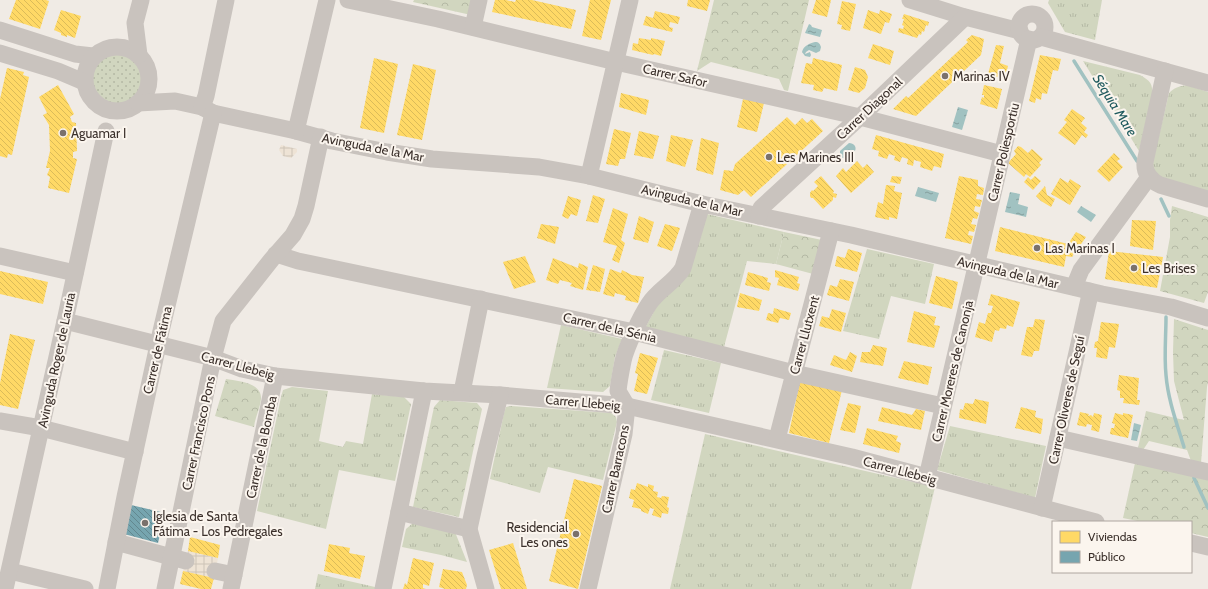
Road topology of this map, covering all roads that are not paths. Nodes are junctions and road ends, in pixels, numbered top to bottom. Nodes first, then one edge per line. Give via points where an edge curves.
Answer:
1 (141, 0) edge
2 (226, 0) edge
3 (327, 0) edge
4 (348, 0) edge
5 (479, 0) edge
6 (630, 0) edge
7 (910, 0) edge
8 (1035, 7) edge
9 (965, 17) junction
10 (135, 23) junction
11 (473, 27) junction
12 (0, 30) edge
13 (1030, 36) junction
14 (110, 46) junction
15 (0, 53) edge
16 (139, 55) junction
17 (93, 56) junction
18 (616, 62) junction
19 (1165, 70) junction
20 (149, 73) junction
21 (84, 82) junction
22 (1208, 83) edge
23 (173, 101) junction
24 (98, 105) junction
25 (132, 106) junction
26 (207, 110) junction
27 (860, 117) junction
28 (106, 131) junction
29 (296, 131) junction
30 (321, 137) junction
31 (1002, 154) junction
32 (589, 176) junction
33 (1149, 177) junction
34 (1208, 199) edge
35 (702, 204) junction
36 (759, 216) junction
37 (831, 231) junction
38 (276, 254) junction
39 (0, 256) edge
40 (976, 264) junction
41 (75, 273) junction
42 (1082, 289) junction
43 (481, 299) junction
44 (1208, 318) edge
45 (65, 321) junction
46 (634, 332) junction
47 (158, 344) junction
48 (213, 358) junction
49 (794, 373) junction
50 (275, 376) junction
51 (424, 391) junction
52 (462, 392) junction
53 (500, 394) junction
54 (627, 406) junction
55 (944, 406) junction
56 (0, 421) edge
57 (41, 428) junction
58 (1058, 438) junction
59 (776, 440) junction
60 (135, 452) junction
61 (1208, 472) edge
62 (927, 477) junction
63 (1042, 508) junction
64 (399, 512) junction
65 (1092, 521) edge
66 (469, 529) junction
67 (116, 542) junction
68 (1192, 543) edge
69 (1208, 547) edge
70 (178, 559) junction
71 (10, 571) junction
72 (215, 571) dead end
73 (233, 582) edge
74 (5, 589) edge
75 (85, 589) edge
76 (107, 589) edge
77 (165, 589) edge
78 (383, 589) edge
79 (486, 589) edge
80 (588, 589) edge

1 - 10 street
2 - 26 street, Carrer de Fátima via 206,96
3 - 29 street
4 - 11 street, Carrer Safor
5 - 11 street
6 - 18 street
7 - 9 street
8 - 13 street, Carrer Poliesportiu via 1045,30
9 - 13 street
9 - 27 street, Carrer Diagonal
10 - 14 street
10 - 16 street
11 - 18 street, Carrer Safor
12 - 17 street via 75,54
13 - 19 street
13 - 31 street, Carrer Poliesportiu
14 - 16 street via 130,49
14 - 17 street
15 - 21 street
16 - 20 street
17 - 21 street via 84,73
18 - 27 street, Carrer Safor
18 - 32 street
19 - 22 street
19 - 33 street via 1145,162 1145,170
20 - 23 street
20 - 25 street via 149,84 145,94
21 - 24 street via 86,91
23 - 25 street, Avinguda de la Mar
23 - 26 street, Avinguda de la Mar
24 - 25 street via 107,110 117,111
24 - 28 street
25 - 28 street
26 - 29 street, Avinguda de la Mar
26 - 47 street, Carrer de Fátima
27 - 31 street, Carrer Safor
27 - 36 street, Carrer Diagonal via 761,208
28 - 41 street, Avinguda Roger de Lauria
29 - 30 street, Avinguda de la Mar
30 - 32 street, Avinguda de la Mar via 432,159 539,167
30 - 38 street, Carrer Francisco Pons via 302,219 293,235
31 - 40 street, Carrer Poliesportiu
32 - 35 street, Avinguda de la Mar
33 - 34 street via 1160,185
33 - 42 street, Carrer Oliveres de Seguí via 1081,270
35 - 36 street, Avinguda de la Mar
35 - 46 street, Carrer Barracons via 680,274 659,291
36 - 37 street, Avinguda de la Mar
37 - 40 street, Avinguda de la Mar
37 - 49 street, Carrer Llutxent
38 - 43 street, Carrer de la Sénia via 298,261
38 - 48 street, Carrer Francisco Pons via 223,321
39 - 41 street
40 - 42 street, Avinguda de la Mar
40 - 55 street, Carrer Moreres de Canonja
41 - 45 street, Avinguda Roger de Lauria
42 - 44 street, Avinguda de la Mar via 1157,304
42 - 58 street, Carrer Oliveres de Seguí via 1089,299
43 - 46 street, Carrer de la Sénia
43 - 52 street
45 - 47 street, Carrer Llebeig
45 - 57 street, Avinguda Roger de Lauria
46 - 49 street, Carrer de la Sénia
46 - 54 street, Carrer Barracons via 623,359 618,391
47 - 48 street, Carrer Llebeig
47 - 60 street, Carrer de Fátima
48 - 50 street, Carrer Llebeig via 242,369
48 - 70 street, Carrer Francisco Pons
49 - 55 street, Carrer de la Sénia
49 - 59 street, Carrer Llutxent
50 - 51 street, Carrer Llebeig
50 - 73 street, Carrer de la Bomba
51 - 52 street, Carrer Llebeig
51 - 64 street
52 - 53 street, Carrer Llebeig
53 - 54 street, Carrer Llebeig
53 - 66 street
54 - 59 street, Carrer Llebeig
54 - 80 street, Carrer Barracons via 624,434
55 - 62 street, Carrer Moreres de Canonja
56 - 57 street
57 - 60 street
57 - 71 street, Avinguda Roger de Lauria
58 - 61 street
58 - 63 street, Carrer Oliveres de Seguí
59 - 62 street, Carrer Llebeig
60 - 67 street, Carrer de Fátima
62 - 63 street, Carrer Llebeig
63 - 65 street, Carrer Llebeig
64 - 66 street
64 - 78 street
66 - 79 street
67 - 70 street
67 - 76 street, Carrer de Fátima
68 - 69 street
70 - 77 street, Carrer Francisco Pons
71 - 74 street, Avinguda Roger de Lauria
71 - 75 street
72 - 73 street

